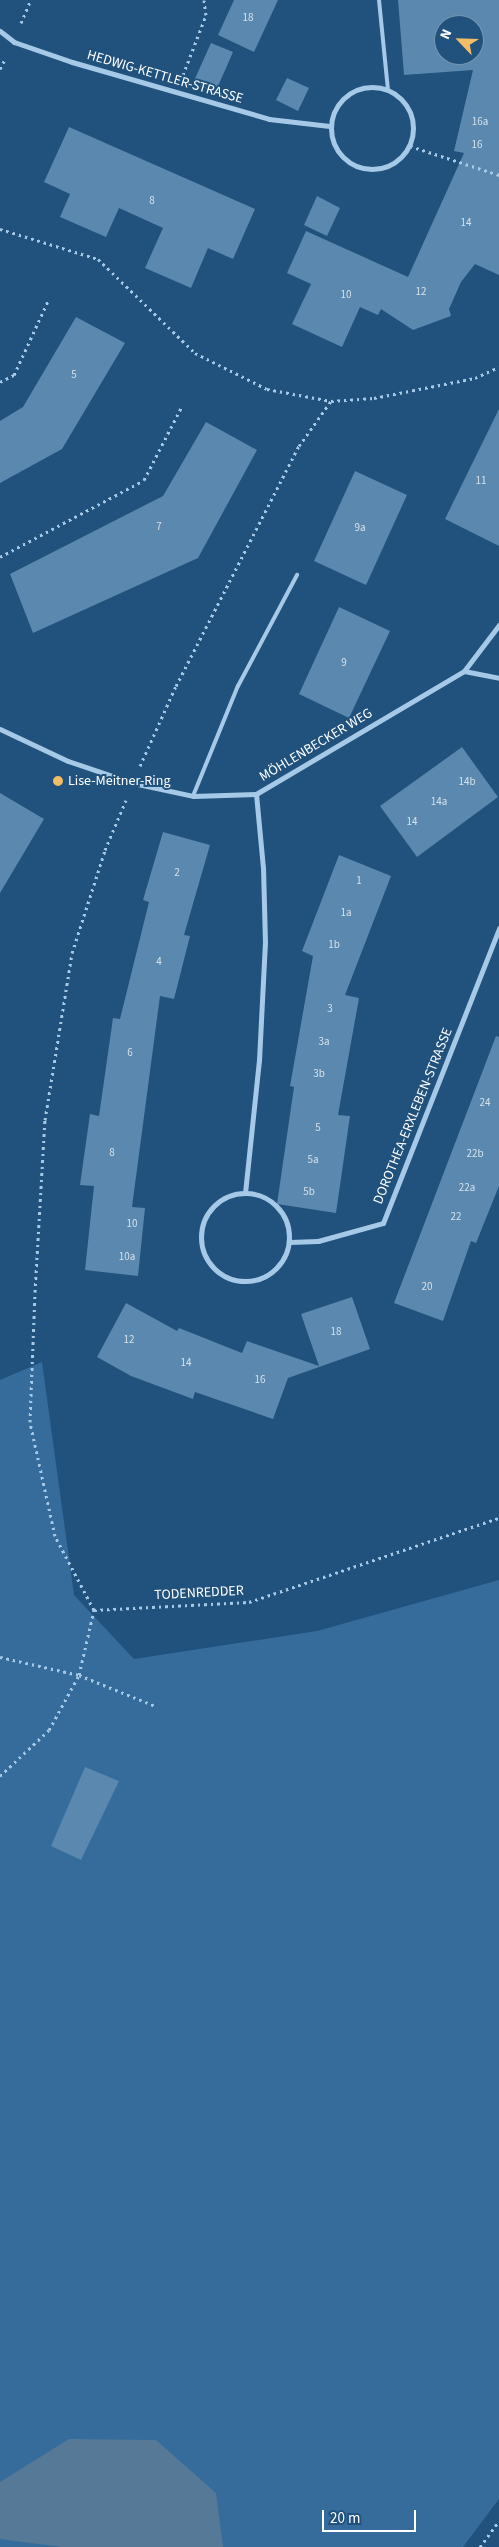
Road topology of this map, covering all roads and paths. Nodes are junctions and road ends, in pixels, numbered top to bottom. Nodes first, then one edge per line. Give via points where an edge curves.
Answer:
1 (30, 0) edge
2 (204, 0) edge
3 (379, 0) edge
4 (0, 31) edge
5 (14, 42) junction
6 (388, 90) junction
7 (176, 91) junction
8 (330, 126) junction
9 (410, 146) junction
10 (499, 175) edge
11 (0, 229) edge
12 (48, 301) dead end
13 (499, 368) edge
14 (0, 382) edge
15 (331, 401) junction
16 (182, 408) dead end
17 (0, 557) edge
18 (297, 575) dead end
19 (499, 625) edge
20 (464, 671) junction
21 (499, 678) edge
22 (0, 729) edge
23 (133, 783) junction
24 (256, 794) junction
25 (193, 796) junction
26 (499, 928) edge
27 (245, 1193) junction
28 (289, 1242) junction
29 (499, 1518) edge
30 (94, 1610) junction
31 (0, 1657) edge
32 (79, 1675) junction
33 (155, 1706) dead end
34 (0, 1776) edge
35 (499, 2521) edge
36 (480, 2547) edge

1 - 5 path
2 - 7 path via 206,15
3 - 6 lane
4 - 5 street, HEDWIG-KETTLER-STRASSE
5 - 7 street, HEDWIG-KETTLER-STRASSE
6 - 8 street via 375,87 350,93 340,102
6 - 9 street via 403,101 412,118
7 - 8 street, HEDWIG-KETTLER-STRASSE via 269,118
8 - 9 street via 338,153 348,163 362,169 390,166 402,158
9 - 10 path
11 - 15 path via 98,259 195,353 267,389
12 - 14 path via 14,375
13 - 15 path via 466,380 374,398
15 - 23 path via 299,446 176,686
16 - 17 path via 144,480
18 - 25 lane via 238,686
19 - 20 street, MÖHLENBECKER WEG
20 - 21 street
20 - 24 street, MÖHLENBECKER WEG
22 - 23 street, MÖHLENBECKER WEG via 68,762
23 - 25 street, MÖHLENBECKER WEG
23 - 30 path via 105,850 72,953 45,1120 34,1292 30,1422 56,1536
24 - 25 street, MÖHLENBECKER WEG
24 - 27 street via 265,942 259,1060
26 - 28 street, DOROTHEA-ERXLEBEN-STRASSE via 383,1223 318,1241
27 - 28 street via 263,1196 274,1204 283,1215
27 - 28 street via 223,1199 205,1220 202,1235 210,1263 234,1279 264,1277 285,1256
29 - 30 path, TODENREDDER via 249,1602
30 - 32 path
31 - 32 path
32 - 33 path
32 - 34 path via 49,1730
35 - 36 path

